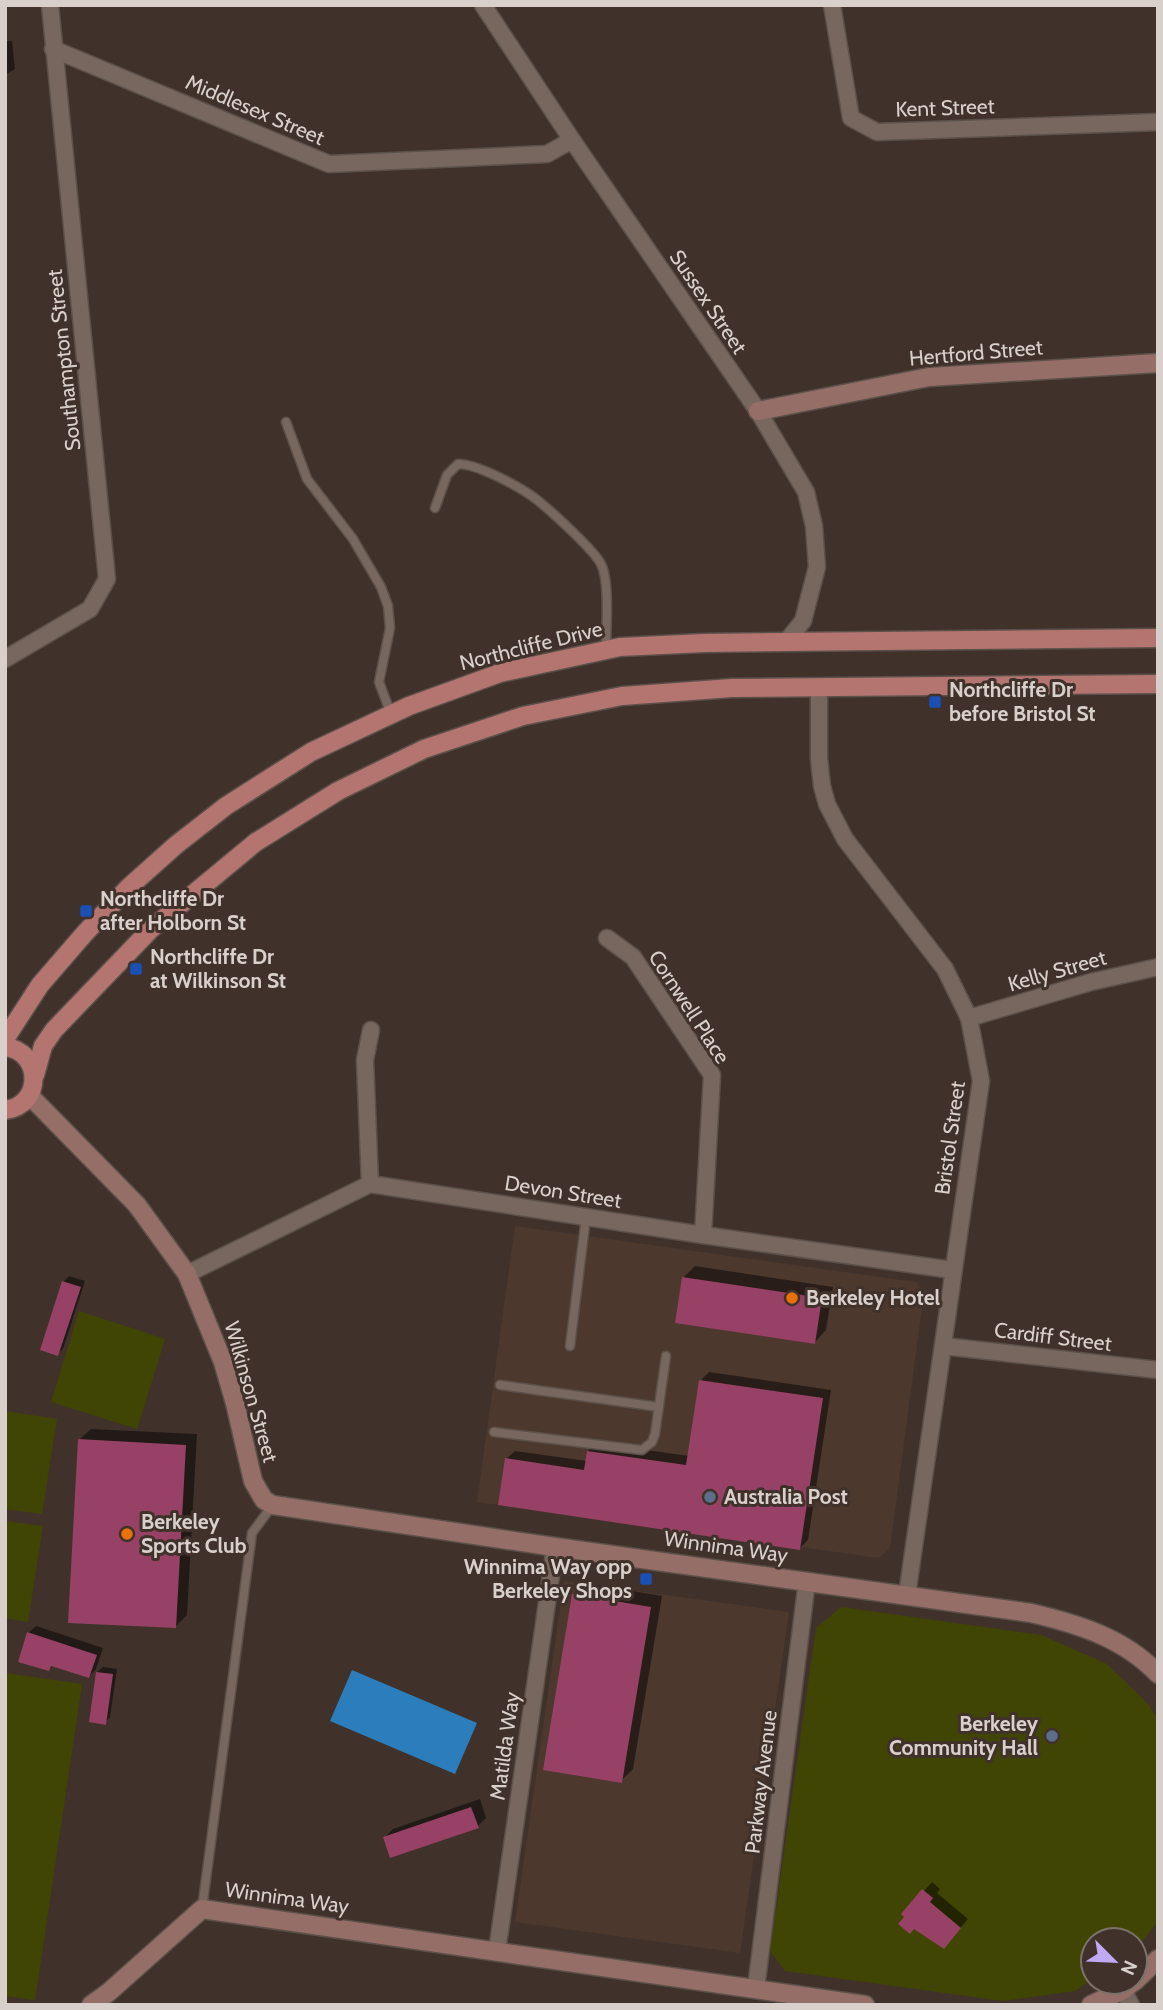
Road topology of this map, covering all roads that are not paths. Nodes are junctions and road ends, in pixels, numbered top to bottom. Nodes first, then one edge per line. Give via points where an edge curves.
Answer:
1 (50, 5) edge
2 (483, 5) edge
3 (832, 5) edge
4 (53, 49) junction
5 (1158, 122) edge
6 (572, 140) junction
7 (1158, 363) edge
8 (758, 411) junction
9 (286, 422) dead end
10 (435, 508) dead end
11 (1158, 638) edge
12 (786, 642) junction
13 (606, 650) junction
14 (5, 659) edge
15 (1158, 684) edge
16 (819, 688) junction
17 (391, 714) junction
18 (607, 939) dead end
19 (1158, 967) edge
20 (969, 1018) junction
21 (371, 1030) dead end
22 (5, 1039) edge
23 (5, 1047) edge
24 (35, 1075) junction
25 (30, 1096) junction
26 (7, 1113) edge
27 (370, 1184) junction
28 (586, 1217) junction
29 (703, 1235) junction
30 (952, 1270) junction
31 (187, 1273) junction
32 (570, 1346) dead end
33 (943, 1346) junction
34 (666, 1356) dead end
35 (1158, 1370) edge
36 (500, 1385) dead end
37 (659, 1407) junction
38 (494, 1432) dead end
39 (273, 1505) junction
40 (555, 1547) junction
41 (807, 1581) junction
42 (907, 1595) junction
43 (1158, 1674) edge
44 (202, 1909) junction
45 (497, 1951) junction
46 (756, 1988) junction
47 (1114, 1996) edge
48 (855, 2004) edge
49 (91, 2005) edge
50 (1091, 2005) edge

1 - 4 street, Southampton Street
2 - 6 street, Sussex Street
3 - 5 street, Kent Street via 851,118 877,132
4 - 6 street, Middlesex Street via 329,164 547,154
4 - 14 street, Southampton Street via 107,579 90,609
6 - 8 street, Sussex Street
7 - 8 street, Hertford Street via 929,377
8 - 12 street, Sussex Street via 806,492 814,526 817,567 812,591 803,621
9 - 17 lane via 307,478 382,587 390,628 379,682
10 - 13 lane via 447,475 458,464 492,475 536,499 601,564
11 - 12 main road, Northcliffe Drive
12 - 13 main road, Northcliffe Drive
13 - 17 main road, Northcliffe Drive via 500,673
15 - 16 main road
16 - 20 street, Bristol Street via 819,759 830,813 945,969
16 - 24 main road via 732,688 622,696 523,716 424,749 338,791 256,842 151,929 54,1030
17 - 22 main road, Northcliffe Drive via 311,752 226,806 176,845 129,887 61,960
18 - 29 street, Cornwell Place via 633,957 712,1075
19 - 20 street, Kelly Street
20 - 30 street, Bristol Street via 981,1082
21 - 27 street via 365,1060
23 - 24 main road via 23,1054
24 - 25 main road
25 - 26 main road
25 - 31 street, Wilkinson Street via 137,1205
27 - 28 street, Devon Street
27 - 31 street
28 - 29 street, Devon Street
28 - 32 lane
29 - 30 street, Devon Street
30 - 33 street, Bristol Street
31 - 39 street, Wilkinson Street via 223,1362 253,1481 264,1500
33 - 35 street, Cardiff Street
33 - 42 street, Bristol Street
34 - 37 lane
36 - 37 lane
37 - 38 lane via 652,1442 642,1450
39 - 40 street, Winnima Way
39 - 44 lane via 253,1533
40 - 41 street, Winnima Way
40 - 45 street, Matilda Way
41 - 42 street, Winnima Way
41 - 46 street, Parkway Avenue
42 - 43 street, Winnima Way via 1073,1622 1126,1648
44 - 45 street, Winnima Way
44 - 49 street
45 - 46 street, Winnima Way
46 - 48 street, Winnima Way
47 - 50 street

